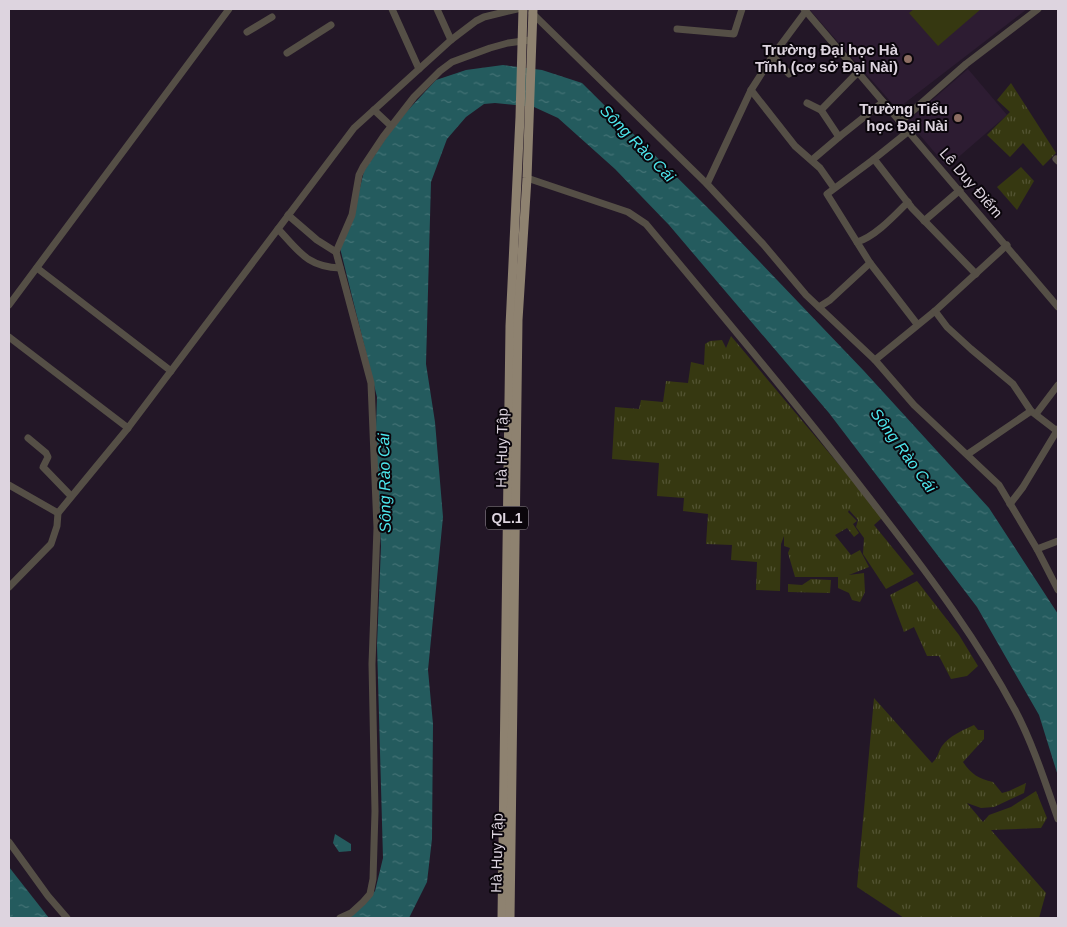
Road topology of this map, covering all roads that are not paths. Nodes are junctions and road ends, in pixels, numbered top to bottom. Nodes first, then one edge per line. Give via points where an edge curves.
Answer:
1 (229, 9) edge
2 (392, 9) edge
3 (438, 9) edge
4 (517, 9) edge
5 (523, 9) edge
6 (738, 9) edge
7 (742, 9) edge
8 (1036, 9) edge
9 (805, 10) edge
10 (532, 11) edge
11 (272, 17) dead end
12 (331, 25) dead end
13 (677, 29) dead end
14 (246, 32) dead end
15 (451, 40) junction
16 (526, 41) junction
17 (287, 54) dead end
18 (773, 56) junction
19 (419, 69) junction
20 (858, 72) junction
21 (789, 74) dead end
22 (751, 90) junction
23 (883, 102) junction
24 (808, 103) dead end
25 (374, 110) junction
26 (821, 110) junction
27 (524, 117) junction
28 (900, 122) junction
29 (391, 126) junction
30 (909, 131) junction
31 (839, 137) junction
32 (874, 159) junction
33 (812, 160) junction
34 (527, 178) junction
35 (707, 184) junction
36 (834, 188) junction
37 (960, 190) junction
38 (908, 202) junction
39 (288, 215) junction
40 (924, 221) junction
41 (278, 229) junction
42 (858, 242) junction
43 (1007, 245) junction
44 (336, 252) junction
45 (870, 263) junction
46 (36, 268) junction
47 (340, 268) junction
48 (976, 274) junction
49 (9, 305) edge
50 (818, 307) junction
51 (1058, 307) edge
52 (935, 311) junction
53 (918, 324) junction
54 (9, 337) edge
55 (875, 360) junction
56 (171, 371) junction
57 (1058, 385) edge
58 (1033, 412) junction
59 (128, 428) junction
60 (1058, 430) edge
61 (28, 438) dead end
62 (968, 454) junction
63 (9, 485) edge
64 (72, 496) junction
65 (1010, 504) junction
66 (58, 513) junction
67 (1058, 541) edge
68 (1037, 549) junction
69 (9, 587) edge
70 (1058, 590) edge
71 (1058, 819) edge
72 (9, 842) edge
73 (67, 918) edge
74 (340, 918) edge
75 (502, 918) edge
76 (510, 918) edge

1 - 46 street
2 - 19 street
3 - 15 street
4 - 15 street via 484,17
5 - 16 main road, Hà Huy Tập / QL.1
6 - 7 street
7 - 13 street via 734,34
8 - 28 street
9 - 18 street
9 - 20 street, Lê Duy Điếm
10 - 16 main road, Hà Huy Tập / QL.1
10 - 35 street
11 - 14 street
12 - 17 street
15 - 19 street
16 - 27 main road, Hà Huy Tập / QL.1
16 - 29 street via 490,48 452,62 414,97
18 - 21 street
18 - 22 street
19 - 25 street
20 - 23 street, Lê Duy Điếm
20 - 26 street
22 - 33 street via 795,146
22 - 35 street
23 - 28 street, Lê Duy Điếm
23 - 31 street
24 - 26 street
25 - 29 street
25 - 39 street via 354,128
26 - 31 street
27 - 34 main road, Hà Huy Tập / QL.1
27 - 75 main road, Hà Huy Tập / QL.1 via 510,326
28 - 30 street, Lê Duy Điếm
29 - 44 street via 359,175 352,215
30 - 32 street
30 - 37 street, Lê Duy Điếm
31 - 33 street
32 - 36 street
32 - 38 street
33 - 36 street
34 - 71 street via 628,212 646,224 731,325 850,471 976,642 1025,731
34 - 76 main road, Hà Huy Tập / QL.1 via 518,320
35 - 50 street
36 - 42 street via 827,194
37 - 40 street
37 - 43 street, Lê Duy Điếm
38 - 40 street
38 - 42 street via 866,239
39 - 41 street
39 - 44 street
40 - 48 street
41 - 47 street via 312,262 323,267
41 - 56 street
42 - 45 street
43 - 48 street
43 - 51 street, Lê Duy Điếm
44 - 47 street
45 - 50 street
45 - 53 street
46 - 49 street
46 - 56 street
47 - 74 street via 371,383 377,528 372,638 373,879 366,898 351,913
48 - 52 street
50 - 55 street
52 - 53 street
52 - 58 street via 947,327 1013,384
53 - 55 street
54 - 59 street
55 - 62 street via 914,405
56 - 59 street
57 - 58 street
58 - 60 street
58 - 62 street
59 - 64 street
60 - 65 street
61 - 64 street via 46,453 48,457 43,467
62 - 65 street via 993,478
63 - 66 street
64 - 66 street
65 - 68 street
66 - 69 street via 51,544
67 - 68 street
68 - 70 street
72 - 73 street

